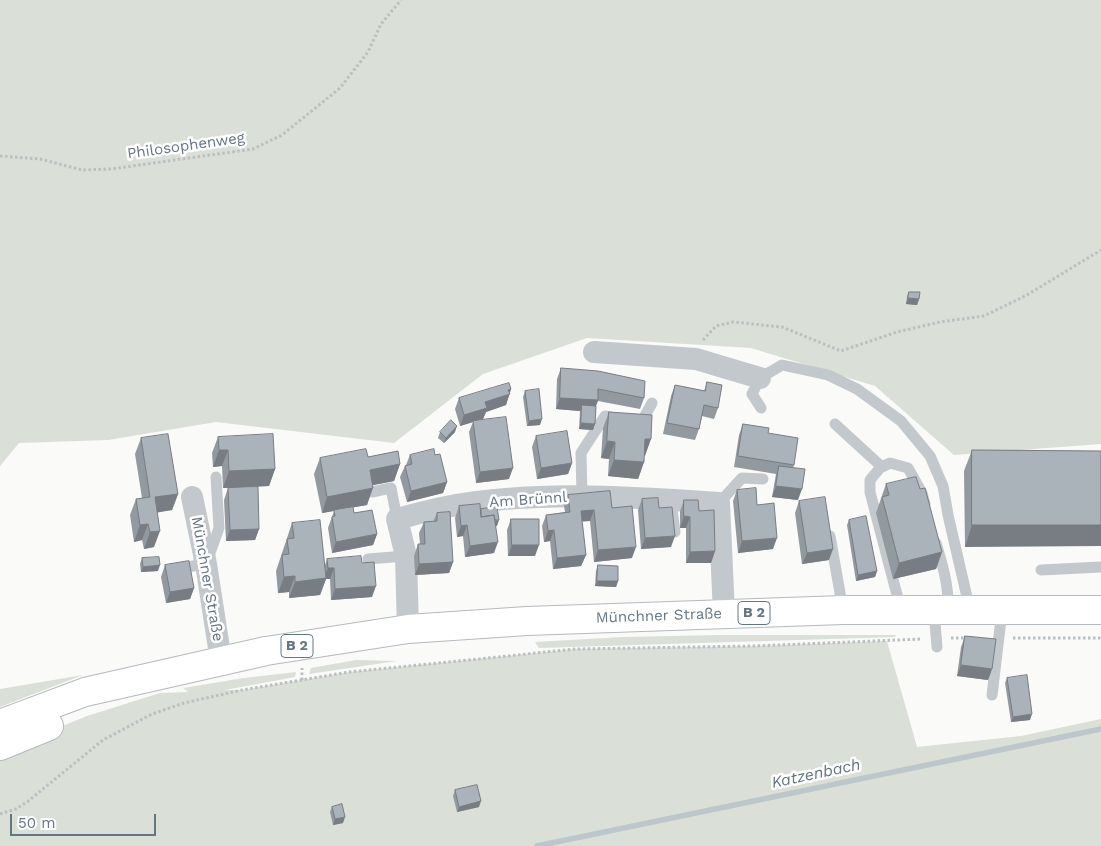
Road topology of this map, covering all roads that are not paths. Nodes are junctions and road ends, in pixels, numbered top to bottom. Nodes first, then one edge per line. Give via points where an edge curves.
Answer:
1 (594, 352) dead end
2 (760, 378) junction
3 (652, 403) dead end
4 (762, 408) dead end
5 (836, 424) dead end
6 (882, 467) junction
7 (216, 477) dead end
8 (763, 479) dead end
9 (372, 492) edge
10 (192, 496) dead end
11 (582, 496) junction
12 (671, 500) junction
13 (719, 503) junction
14 (927, 511) edge
15 (398, 519) junction
16 (932, 528) edge
17 (675, 532) edge
18 (830, 536) edge
19 (406, 556) junction
20 (368, 559) dead end
21 (206, 564) junction
22 (1101, 567) edge
23 (167, 570) edge
24 (1041, 570) dead end
25 (842, 610) junction
26 (901, 610) junction
27 (951, 610) junction
28 (1101, 610) edge
29 (1002, 611) junction
30 (724, 614) junction
31 (408, 629) junction
32 (940, 642) road end
33 (221, 661) junction
34 (187, 670) junction
35 (992, 695) dead end
36 (0, 724) edge
37 (0, 746) edge

1 - 2 street via 696,359
2 - 4 lane via 752,394
2 - 27 lane via 782,366 828,375 857,389 901,421 930,456 944,486 948,515
3 - 11 lane via 641,423 604,416 581,453
5 - 6 lane
6 - 14 lane via 890,464 908,468 922,493
6 - 26 lane via 870,480 870,492
7 - 21 lane via 219,528
8 - 13 lane via 742,478
9 - 15 lane via 391,488
10 - 21 street, Münchner Straße
11 - 12 street, Am Brünnl
11 - 15 street, Am Brünnl via 446,507
12 - 13 street, Am Brünnl
12 - 17 lane
13 - 30 street
15 - 19 street
16 - 27 lane via 945,572
18 - 25 lane
19 - 20 lane
19 - 31 street
21 - 23 lane
21 - 33 street, Münchner Straße
22 - 24 lane
25 - 26 main road, Münchner Straße / B 2
25 - 30 main road, Münchner Straße / B 2
26 - 27 main road, Münchner Straße / B 2
27 - 29 main road, Münchner Straße / B 2
27 - 32 lane
28 - 29 main road, Münchner Straße / B 2
29 - 35 lane
30 - 31 main road, Münchner Straße / B 2
31 - 33 main road, Münchner Straße / B 2
33 - 34 main road, Münchner Straße / B 2
34 - 36 main road, B 2 via 85,692
34 - 37 main road, B 2

